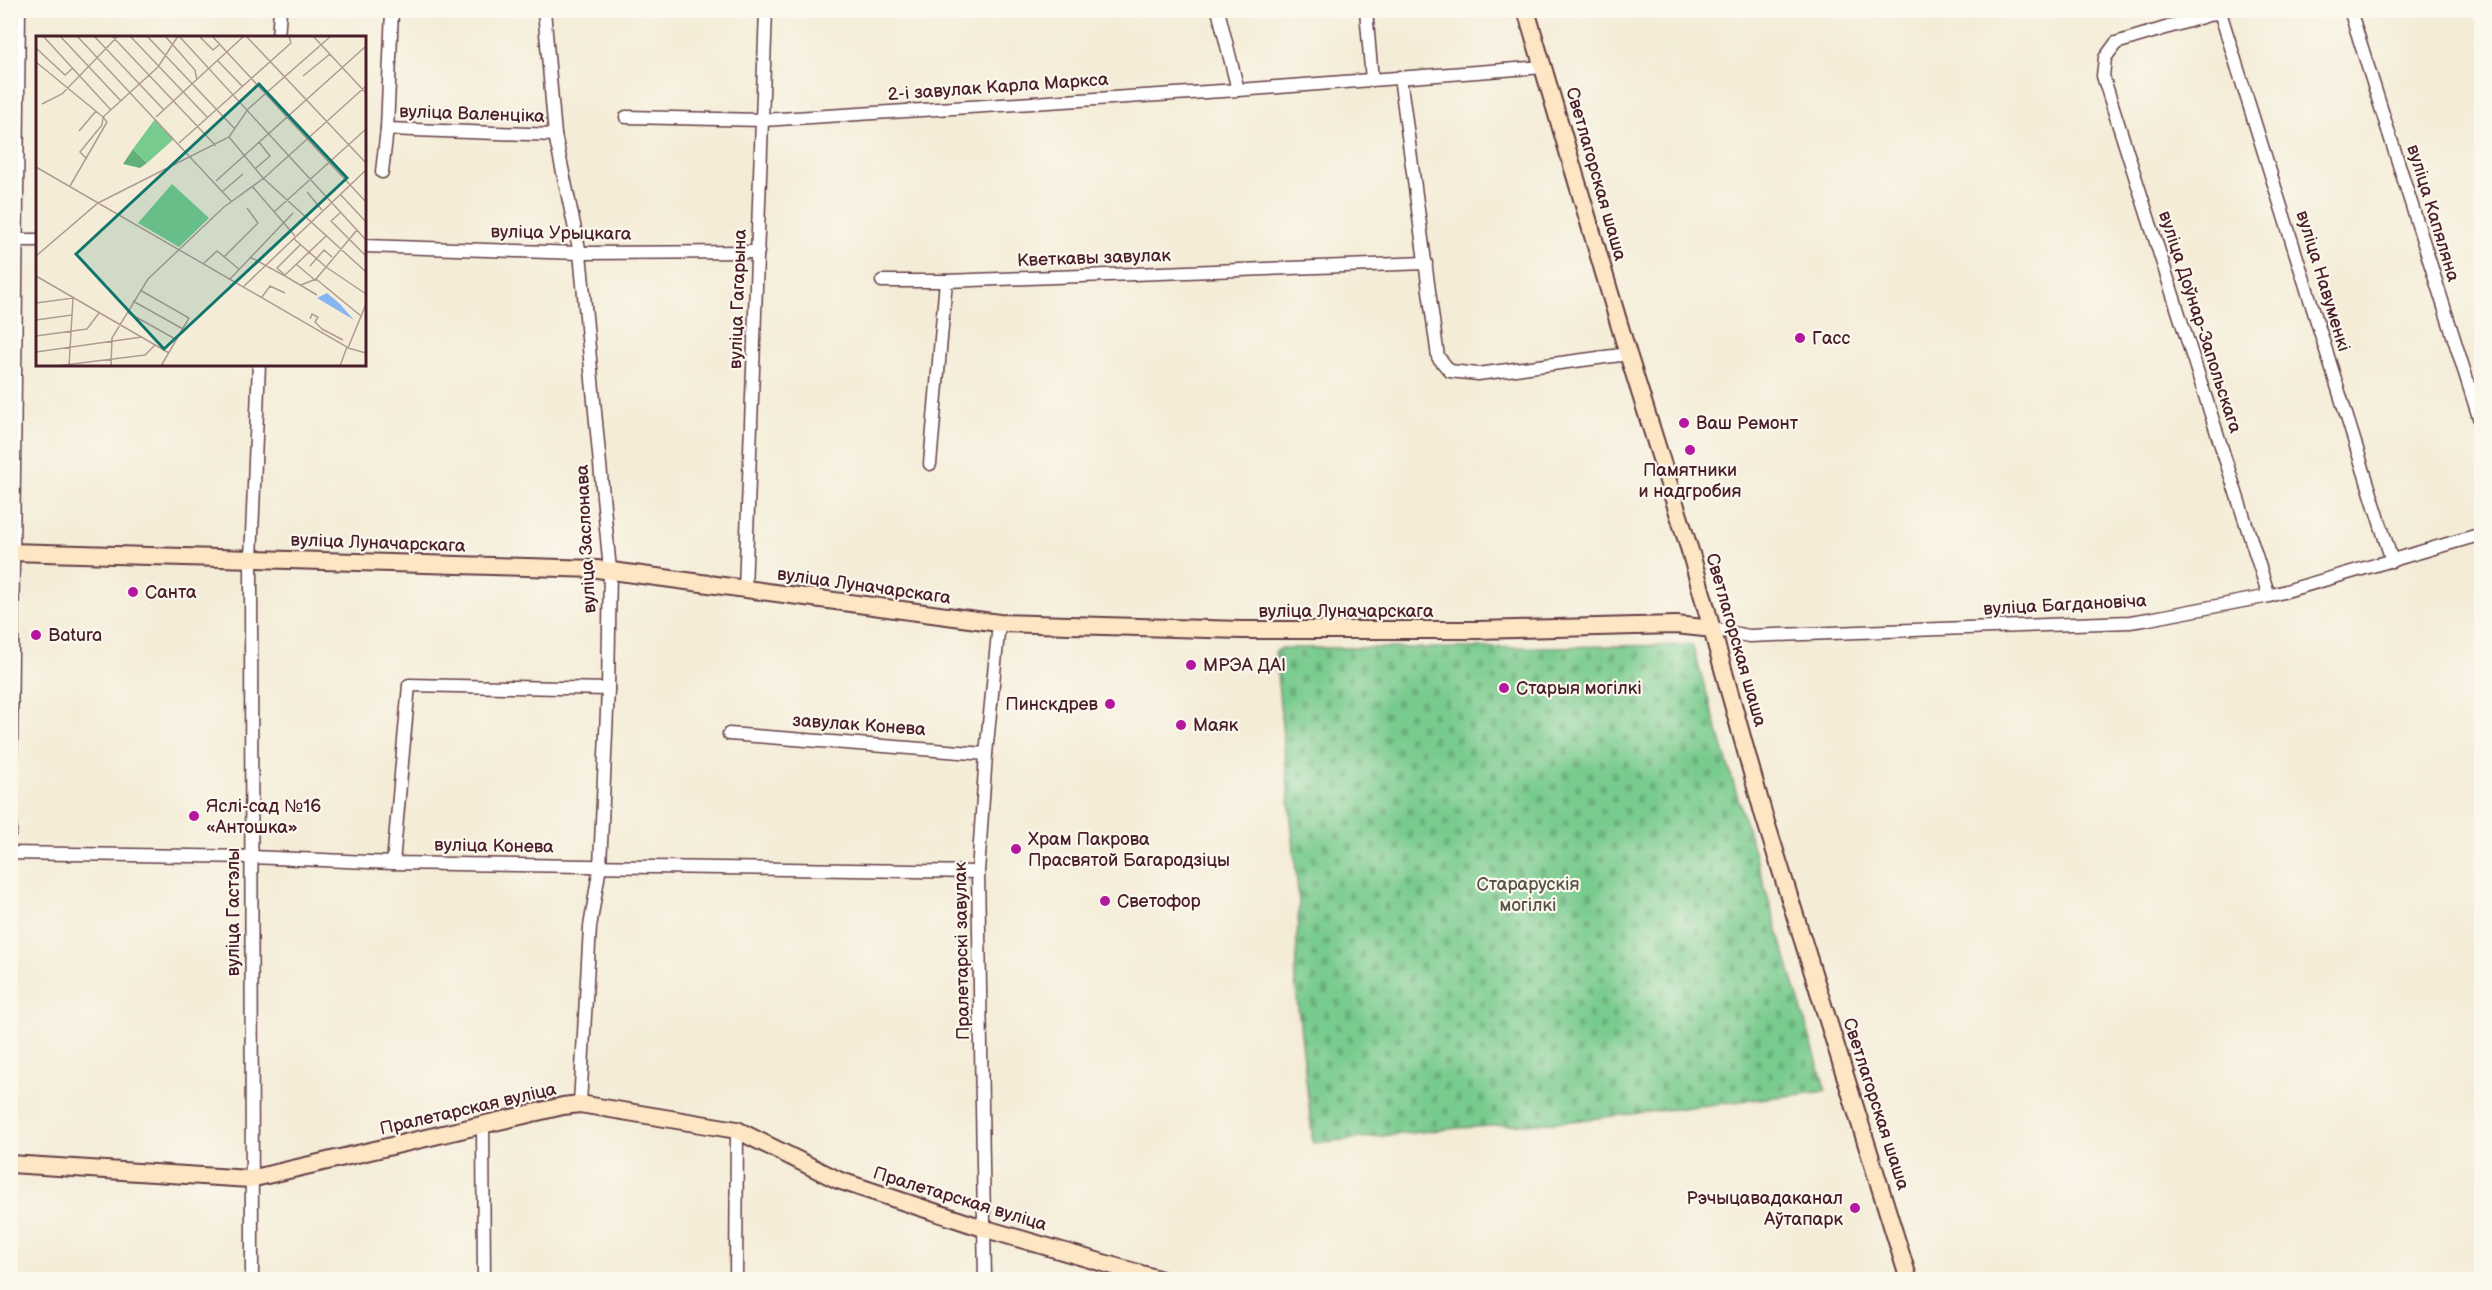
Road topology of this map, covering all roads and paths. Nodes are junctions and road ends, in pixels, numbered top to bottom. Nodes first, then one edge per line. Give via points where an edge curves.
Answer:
1 (19, 10) edge
2 (280, 10) edge
3 (392, 10) edge
4 (544, 10) edge
5 (766, 10) edge
6 (1218, 10) edge
7 (1366, 10) edge
8 (1526, 10) edge
9 (2350, 10) edge
10 (2223, 11) edge
11 (278, 36) edge
12 (1544, 67) junction
13 (1400, 77) junction
14 (1372, 80) junction
15 (1238, 90) junction
16 (626, 117) dead end
17 (763, 120) junction
18 (387, 129) junction
19 (555, 135) junction
20 (381, 172) dead end
21 (13, 240) edge
22 (36, 240) edge
23 (366, 246) edge
24 (758, 252) junction
25 (580, 253) junction
26 (1426, 263) junction
27 (882, 281) dead end
28 (946, 281) junction
29 (1628, 354) junction
30 (259, 366) edge
31 (2481, 427) edge
32 (930, 464) dead end
33 (2481, 534) edge
34 (12, 552) edge
35 (251, 559) junction
36 (2392, 561) junction
37 (610, 570) junction
38 (745, 590) junction
39 (2269, 596) junction
40 (999, 623) junction
41 (1713, 629) junction
42 (608, 689) junction
43 (729, 734) dead end
44 (986, 754) junction
45 (10, 833) edge
46 (10, 853) edge
47 (251, 857) junction
48 (393, 863) junction
49 (600, 866) junction
50 (978, 872) junction
51 (580, 1104) junction
52 (483, 1125) junction
53 (737, 1130) junction
54 (10, 1164) edge
55 (250, 1179) junction
56 (986, 1229) junction
57 (252, 1280) edge
58 (484, 1280) edge
59 (736, 1280) edge
60 (985, 1280) edge
61 (1162, 1280) edge
62 (1910, 1280) edge

1 - 21 street
2 - 11 street
3 - 18 street, вуліца Валенціка
4 - 19 street, вуліца Заслонава
5 - 17 street, вуліца Гагарына
6 - 15 street
7 - 14 street
8 - 12 street, Светлагорская шаша
9 - 31 street, вуліца Капяляна
10 - 36 street, вуліца Навуменкі
10 - 39 street, вуліца Доўнар-Запольскага via 2116,44 2105,58 2103,76
12 - 13 street, 2-і завулак Карла Маркса
12 - 29 street, Светлагорская шаша
13 - 14 street, 2-і завулак Карла Маркса
13 - 26 street
14 - 15 street, 2-і завулак Карла Маркса
15 - 17 street, 2-і завулак Карла Маркса
16 - 17 street, 2-і завулак Карла Маркса
17 - 24 street, вуліца Гагарына
18 - 19 street, вуліца Валенціка
18 - 20 street, вуліца Валенціка
19 - 25 street, вуліца Заслонава
21 - 22 street
21 - 34 street
23 - 25 street, вуліца Урыцкага
24 - 25 street, вуліца Урыцкага
24 - 38 street, вуліца Гагарына
25 - 37 street, вуліца Заслонава
26 - 28 street, Кветкавы завулак
26 - 29 street via 1438,357 1450,371 1478,374
27 - 28 street, Кветкавы завулак
28 - 32 street
29 - 41 street, Светлагорская шаша
30 - 35 street, вуліца Гастэлы
33 - 36 street, вуліца Багдановіча
34 - 35 street, вуліца Луначарскага
34 - 45 street
35 - 37 street, вуліца Луначарскага
35 - 47 street, вуліца Гастэлы
36 - 39 street, вуліца Багдановіча
37 - 38 street, вуліца Луначарскага
37 - 42 street, вуліца Заслонава
38 - 40 street, вуліца Луначарскага
39 - 41 street, вуліца Багдановіча via 2130,622 1749,636
40 - 41 street, вуліца Луначарскага via 1242,630 1676,626
40 - 44 street, Пралетарскі завулак
41 - 62 street, Светлагорская шаша via 1764,816
42 - 48 street via 409,685
42 - 49 street, вуліца Заслонава
43 - 44 street, завулак Конева
44 - 50 street, Пралетарскі завулак
46 - 47 street, вуліца Конева
47 - 48 street, вуліца Конева
47 - 55 street, вуліца Гастэлы
48 - 49 street, вуліца Конева
49 - 50 street, вуліца Конева
49 - 51 street, вуліца Заслонава via 590,927
50 - 56 street, Пралетарскі завулак
51 - 52 street, Пралетарская вуліца
51 - 53 street, Пралетарская вуліца
52 - 55 street, Пралетарская вуліца
52 - 58 street
53 - 56 street, Пралетарская вуліца via 827,1176
53 - 59 street
54 - 55 street, Пралетарская вуліца
55 - 57 street, вуліца Гастэлы
56 - 60 street, Пралетарскі завулак
56 - 61 street, Пралетарская вуліца

